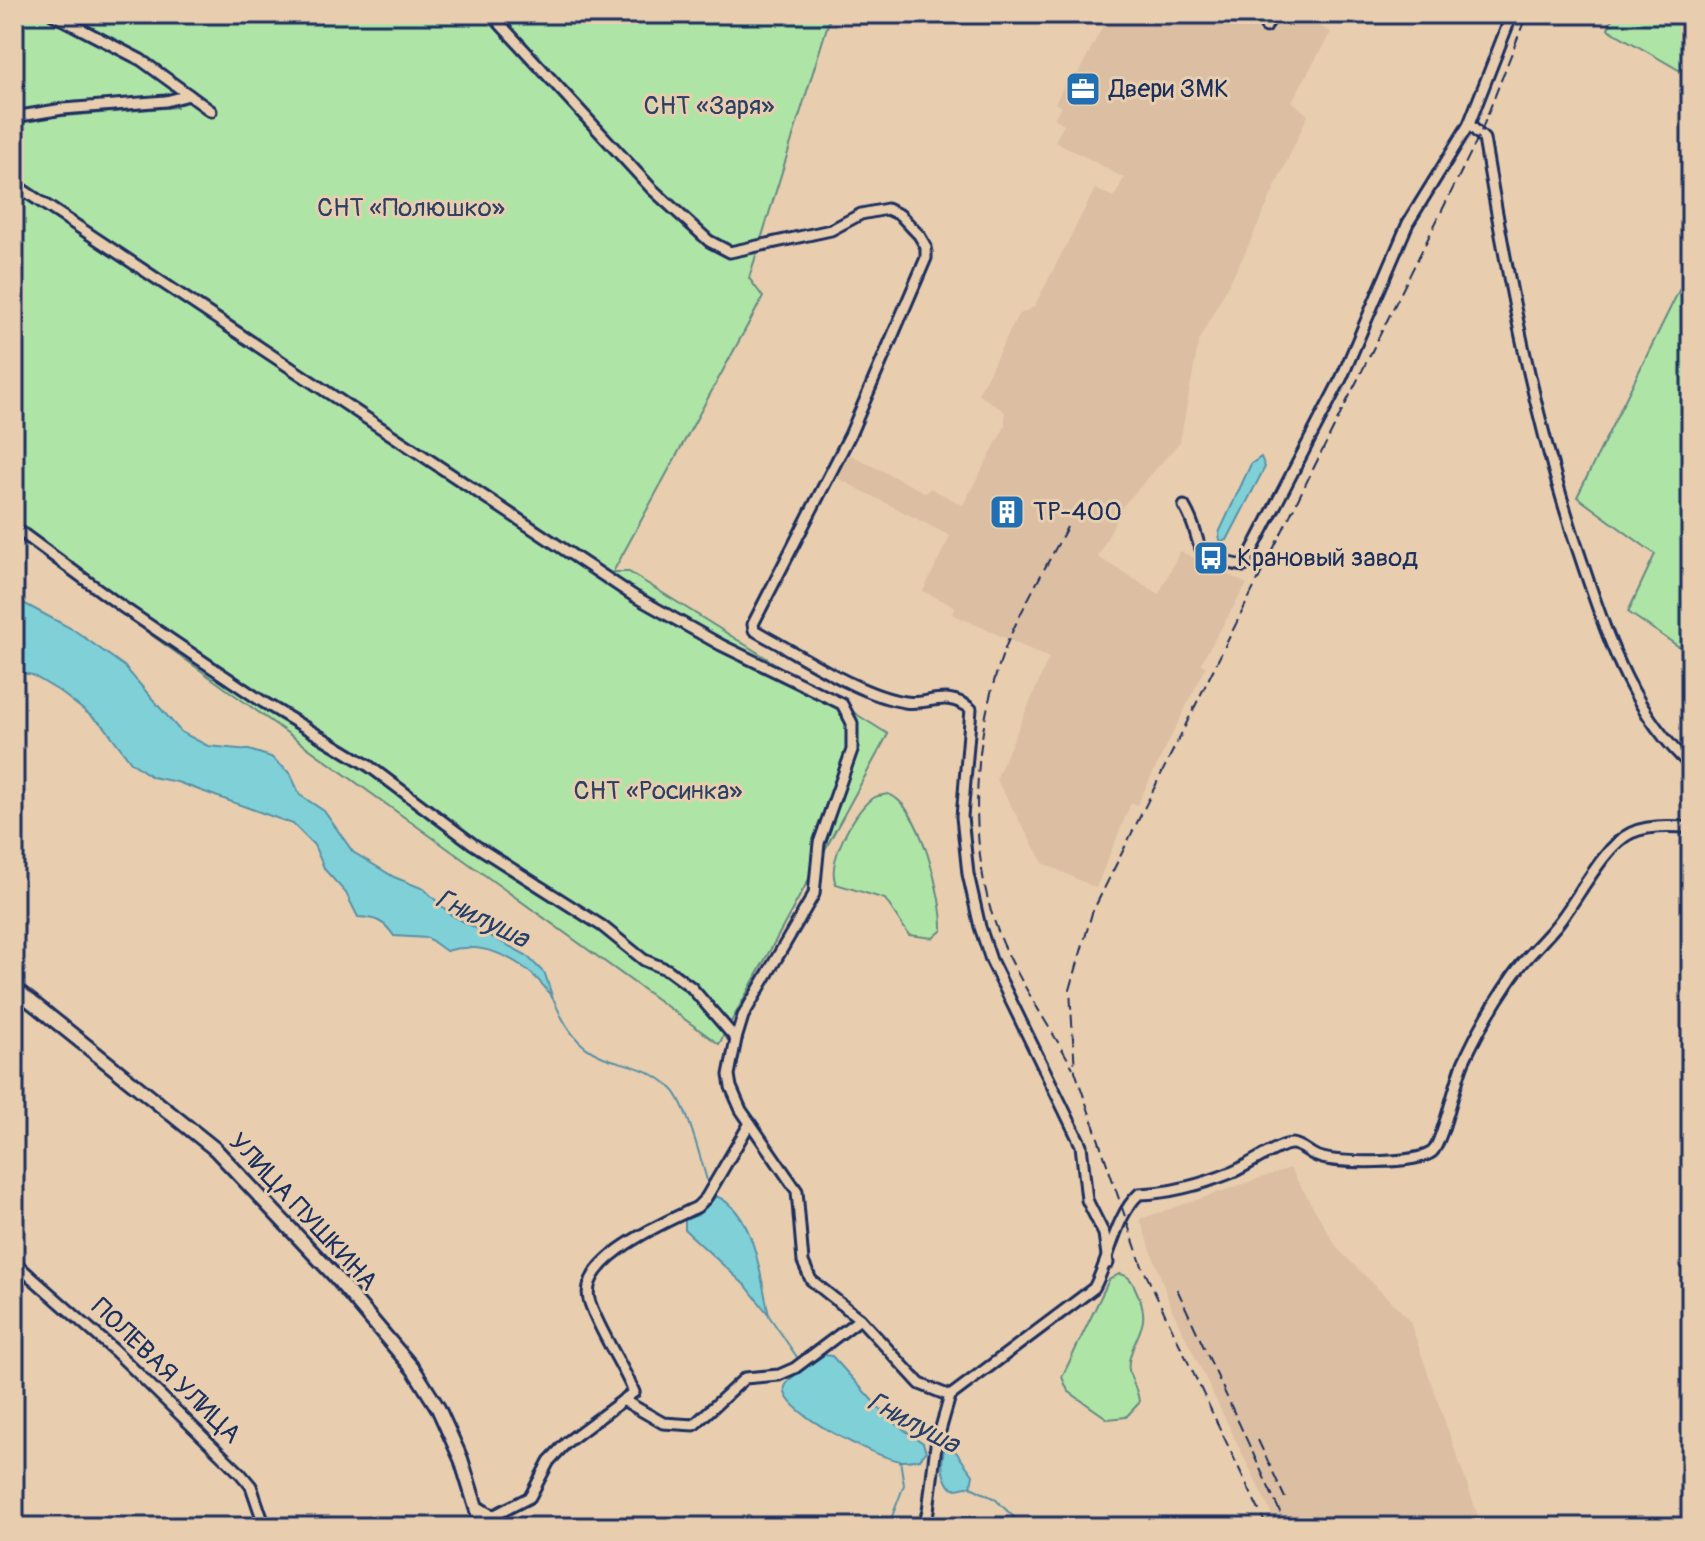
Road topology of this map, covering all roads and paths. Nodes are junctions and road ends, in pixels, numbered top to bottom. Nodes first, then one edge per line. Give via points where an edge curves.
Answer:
1 (52, 14) edge
2 (491, 14) edge
3 (1272, 14) edge
4 (1512, 14) edge
5 (1266, 27) dead end
6 (189, 95) junction
7 (211, 111) dead end
8 (14, 117) edge
9 (1469, 124) junction
10 (14, 184) edge
11 (1184, 506) dead end
12 (14, 527) edge
13 (1691, 766) edge
14 (1691, 828) edge
15 (14, 988) edge
16 (736, 1039) junction
17 (750, 1123) junction
18 (14, 1262) edge
19 (1108, 1263) junction
20 (860, 1319) junction
21 (950, 1396) junction
22 (623, 1400) junction
23 (475, 1505) junction
24 (493, 1516) junction
25 (14, 1518) edge
26 (23, 1527) edge
27 (265, 1527) edge
28 (482, 1527) edge
29 (511, 1527) edge
30 (923, 1527) edge

1 - 6 street via 141,60
2 - 19 street via 652,189 709,241 730,252 831,230 861,214 887,209 900,215 926,247 873,385 754,630 876,693 911,703 947,699 971,709 962,817 980,927 1081,1145 1087,1200 1104,1234
3 - 5 street
4 - 9 street
6 - 7 street
6 - 8 street
9 - 11 street via 1408,223 1342,377 1244,566 1207,556 1196,543
9 - 13 street via 1484,139 1512,298 1562,505 1607,635 1640,709
10 - 16 street via 634,596 842,704 852,723 852,750 819,843 814,894 743,1016
12 - 16 street via 121,606 369,766 644,960 668,970 691,987
14 - 19 street via 1630,833 1607,856 1512,975 1464,1062 1432,1152 1413,1159 1340,1161 1283,1145 1229,1173 1165,1193 1139,1194 1130,1202
15 - 23 main road, УЛИЦА ПУШКИНА via 215,1149 333,1274 394,1344 438,1408
16 - 17 street via 731,1087
17 - 20 street via 797,1191 803,1262 811,1280
17 - 22 street via 697,1207 630,1241 591,1279 589,1301 634,1392
18 - 27 street, ПОЛЕВАЯ УЛИЦА via 240,1473 251,1486
19 - 21 street via 1094,1288
20 - 21 street via 920,1384
20 - 22 street via 795,1368 745,1378 694,1425 663,1423
21 - 30 street
22 - 24 street via 567,1442 549,1461 530,1497
23 - 24 street
23 - 28 main road, УЛИЦА ПУШКИНА
24 - 29 street
25 - 26 street

